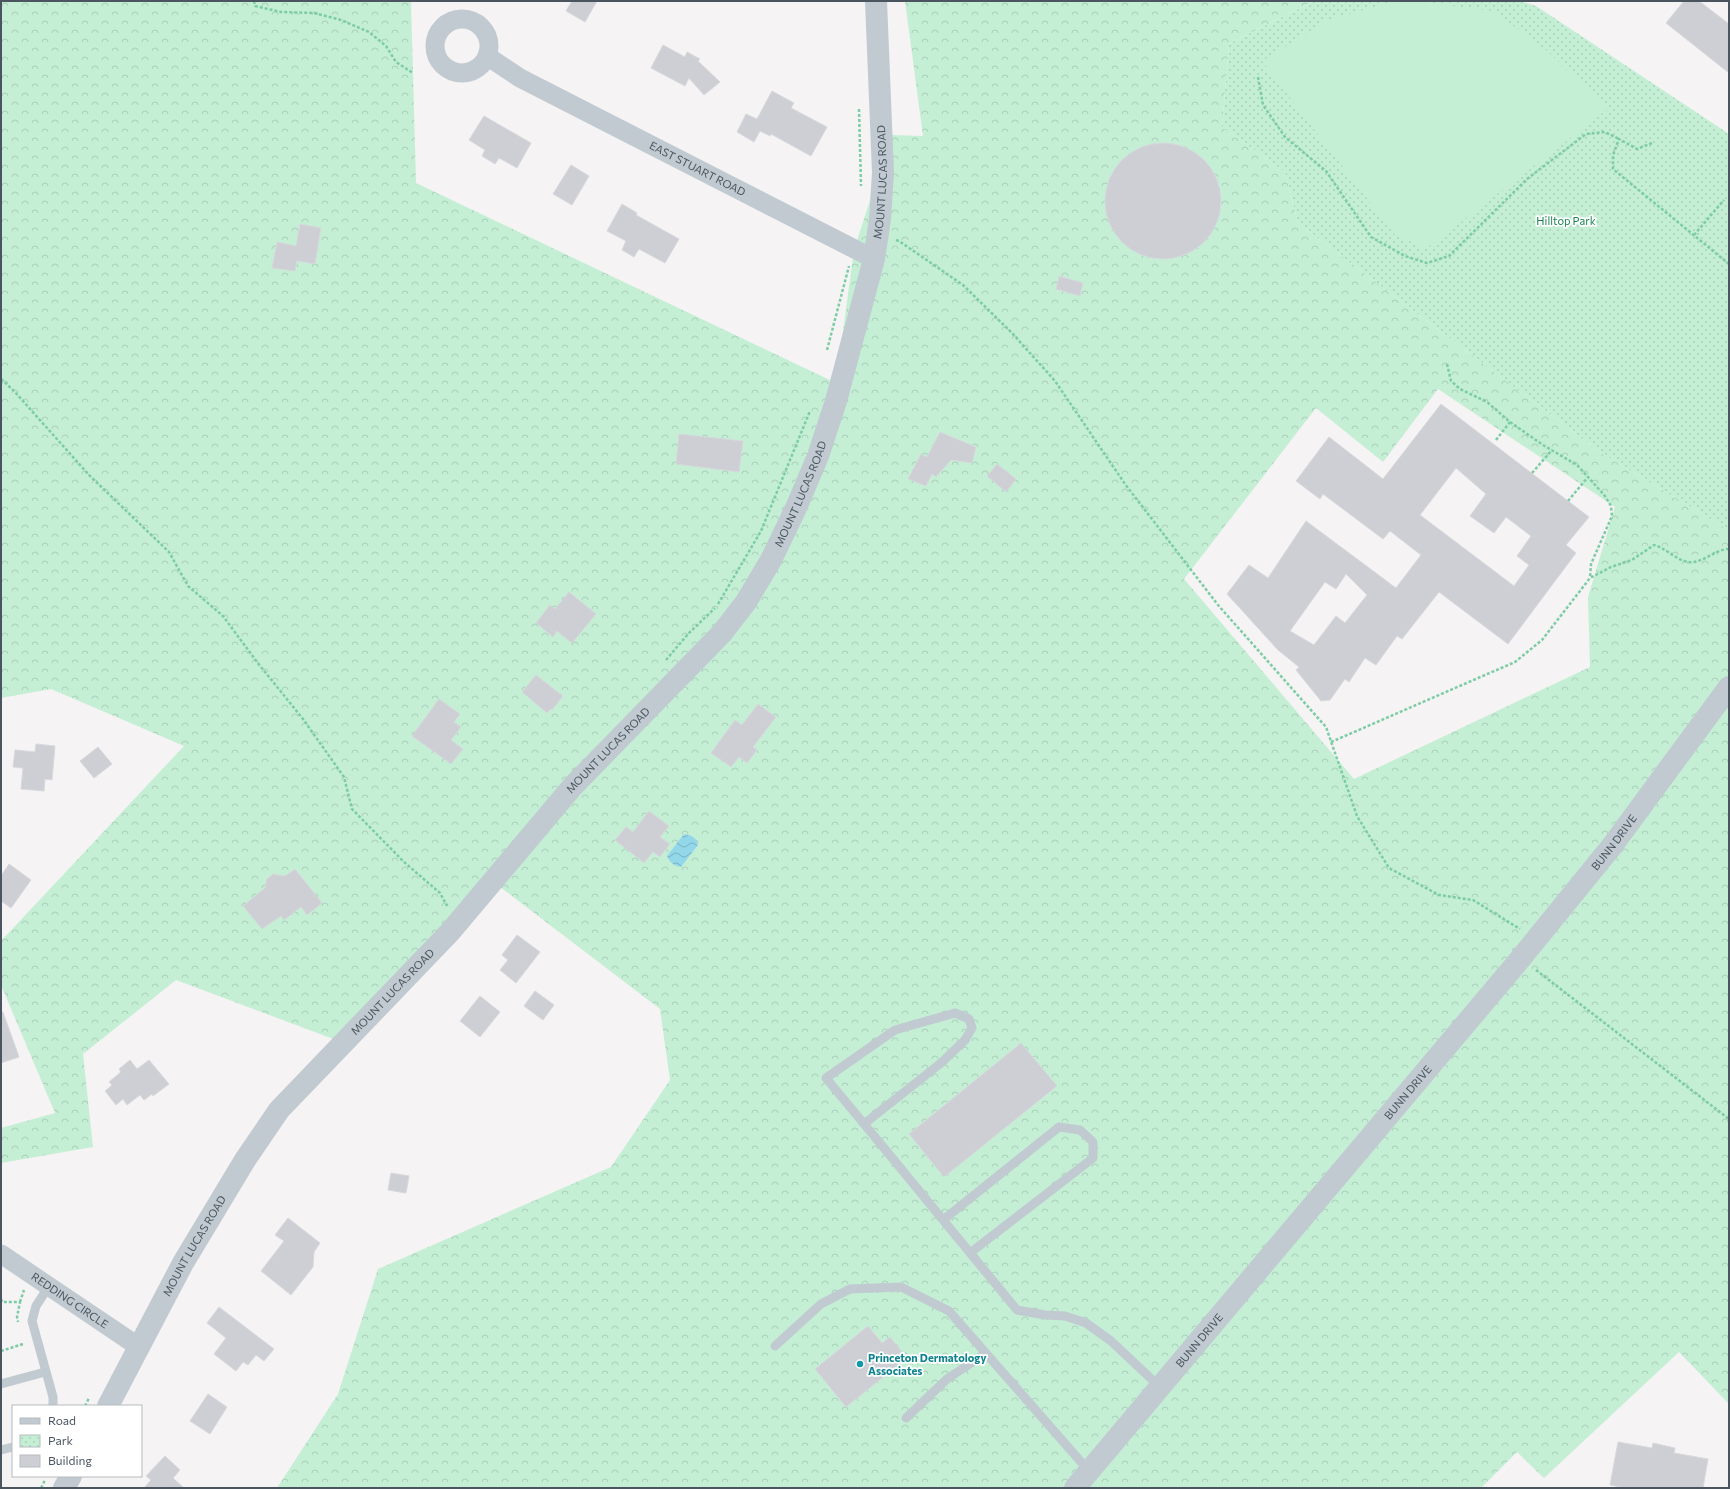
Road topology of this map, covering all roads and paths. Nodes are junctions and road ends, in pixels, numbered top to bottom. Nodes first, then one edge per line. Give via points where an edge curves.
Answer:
1 (254, 1) edge
2 (876, 1) edge
3 (487, 56) dead end
4 (413, 73) dead end
5 (1258, 77) dead end
6 (859, 108) dead end
7 (1620, 140) junction
8 (1652, 143) dead end
9 (861, 189) dead end
10 (1724, 200) dead end
11 (1694, 235) junction
12 (891, 240) dead end
13 (854, 250) junction
14 (874, 259) junction
15 (1729, 264) edge
16 (826, 357) dead end
17 (1447, 364) dead end
18 (1, 379) edge
19 (811, 410) dead end
20 (1510, 422) junction
21 (1496, 440) dead end
22 (1552, 450) junction
23 (1532, 473) dead end
24 (1588, 477) junction
25 (1568, 501) dead end
26 (1729, 549) edge
27 (1590, 578) junction
28 (666, 660) dead end
29 (1729, 687) edge
30 (1331, 742) junction
31 (453, 902) dead end
32 (1523, 930) dead end
33 (1521, 958) junction
34 (1729, 1119) edge
35 (864, 1124) junction
36 (943, 1220) junction
37 (970, 1253) junction
38 (1, 1254) edge
39 (49, 1286) junction
40 (25, 1288) dead end
41 (1, 1299) edge
42 (20, 1302) junction
43 (18, 1324) dead end
44 (22, 1338) dead end
45 (775, 1346) dead end
46 (139, 1347) junction
47 (1, 1351) edge
48 (986, 1353) junction
49 (45, 1372) junction
50 (1, 1384) edge
51 (1160, 1387) junction
52 (100, 1400) edge
53 (53, 1405) edge
54 (88, 1405) edge
55 (906, 1418) dead end
56 (12, 1447) edge
57 (1, 1450) edge
58 (1089, 1471) junction
59 (70, 1477) edge
60 (64, 1488) edge
61 (1075, 1488) edge

1 - 4 path via 255,6 281,12 314,13 340,20 368,32 386,46 396,62
2 - 14 street, MOUNT LUCAS ROAD via 883,173
3 - 13 street, EAST STUART ROAD via 520,78
5 - 7 path via 1263,105 1285,137 1326,171 1371,237 1405,256 1427,263 1450,256 1527,179 1586,134 1605,132
6 - 9 path
7 - 8 path via 1637,149
7 - 11 path via 1613,155 1613,169
10 - 11 path
11 - 15 path
12 - 30 path via 899,241 963,285 1012,333 1055,381 1130,490 1218,605 1326,727
13 - 14 street, EAST STUART ROAD
13 - 16 path
14 - 46 street, MOUNT LUCAS ROAD via 836,401 818,456 771,560 746,602 701,656 572,786 450,932 279,1110 245,1160 183,1263
17 - 20 path via 1451,381 1460,389 1487,402
18 - 31 path via 89,476 169,552 188,586 223,616 303,719 344,777 352,809 404,862 440,893 448,908
19 - 28 path via 757,538 716,606
20 - 21 path
20 - 22 path
22 - 23 path
22 - 24 path via 1577,465
24 - 25 path
24 - 27 path via 1605,496 1611,506 1612,516 1591,564
26 - 27 path via 1693,562 1683,560 1654,545 1632,560
27 - 30 path via 1542,640 1514,662
29 - 33 street, BUNN DRIVE via 1612,846
30 - 32 path via 1356,816 1389,868 1439,895 1473,900
33 - 34 path
33 - 51 street, BUNN DRIVE
35 - 35 lane via 826,1078 895,1030 955,1013 969,1019 972,1028 965,1040 941,1063
35 - 36 lane
36 - 37 lane
36 - 37 lane via 1059,1127 1080,1130 1093,1142 1093,1158
37 - 51 lane via 1017,1310 1065,1316 1086,1323 1111,1341
38 - 39 street, REDDING CIRCLE
39 - 46 street, REDDING CIRCLE
39 - 49 lane via 36,1306 32,1321
40 - 42 path
41 - 42 path via 2,1302
42 - 43 path
44 - 47 path via 23,1344
45 - 48 lane via 821,1304 850,1289 901,1287 949,1311
46 - 52 street, MOUNT LUCAS ROAD
48 - 55 lane via 947,1379
48 - 58 lane
49 - 50 lane
49 - 53 lane
51 - 58 street, BUNN DRIVE
52 - 54 path
56 - 57 lane
58 - 61 street, BUNN DRIVE
59 - 60 street

